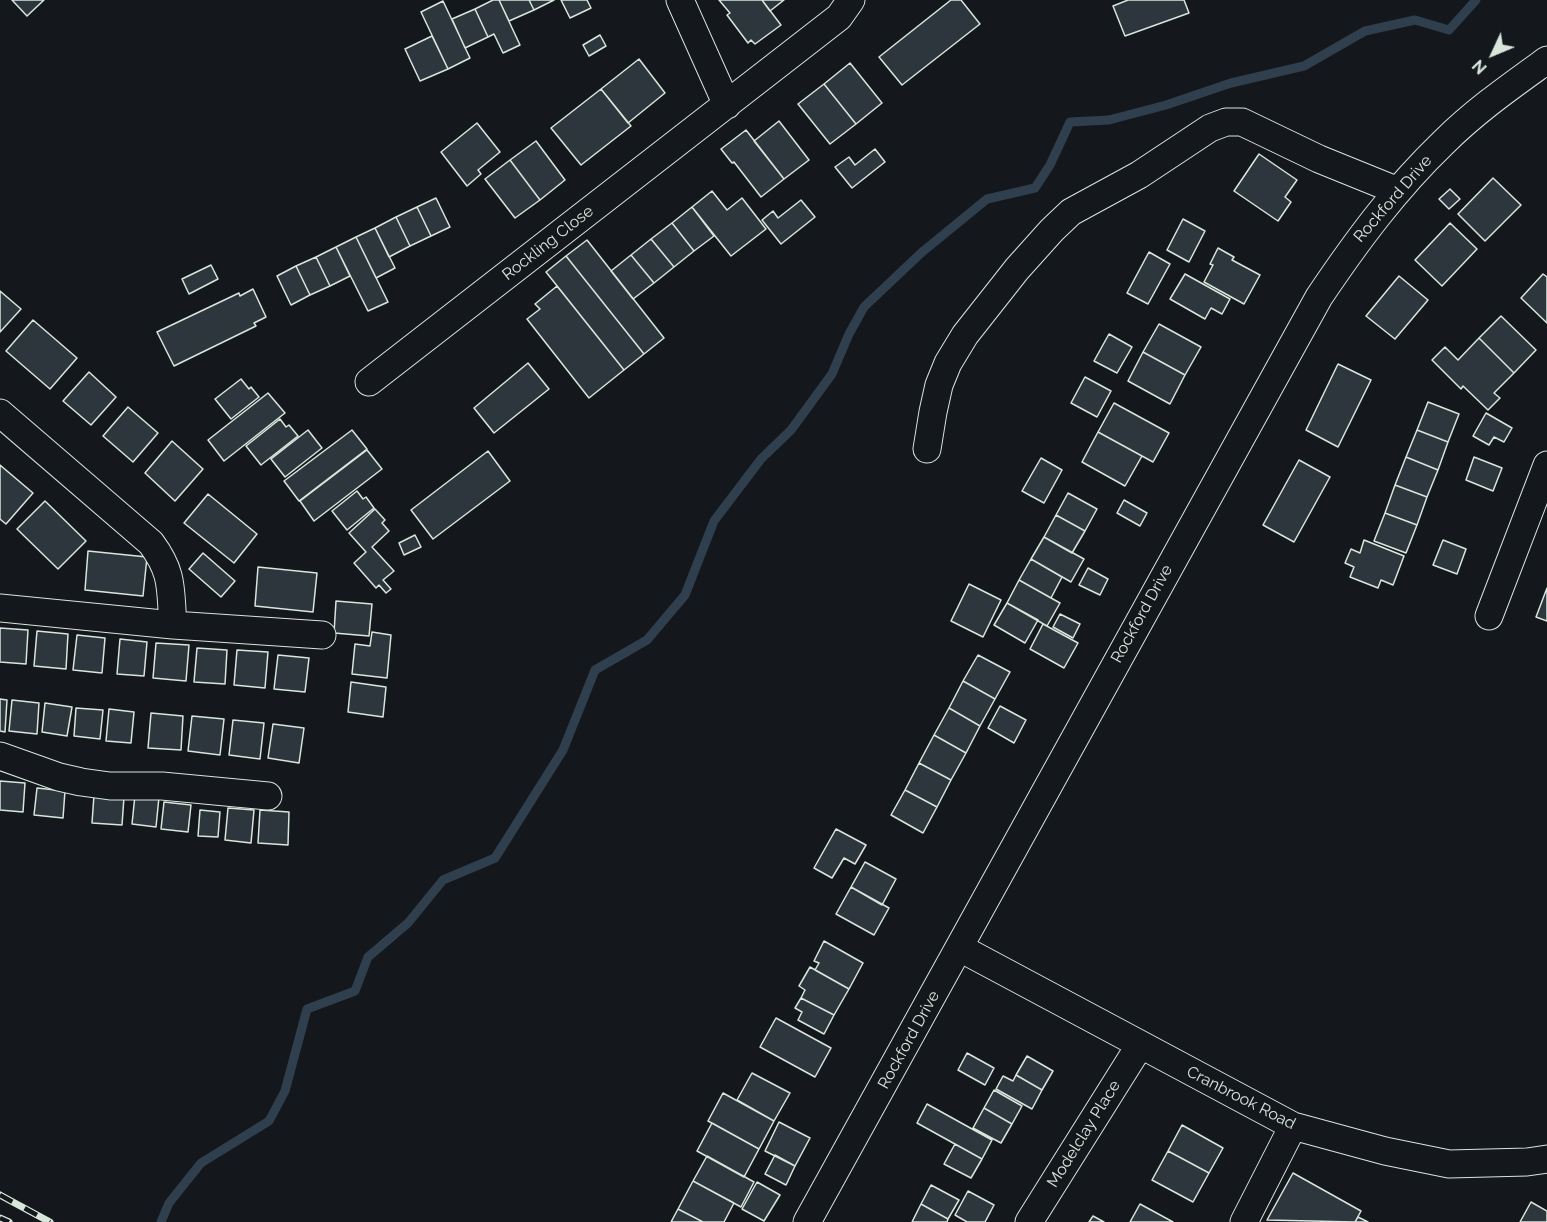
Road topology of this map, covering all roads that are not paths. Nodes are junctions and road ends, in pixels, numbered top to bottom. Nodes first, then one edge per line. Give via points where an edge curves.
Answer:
1 (680, 0) edge
2 (851, 0) edge
3 (1547, 60) edge
4 (727, 105) junction
5 (1398, 191) junction
6 (369, 382) dead end
7 (0, 413) edge
8 (927, 449) dead end
9 (1547, 465) edge
10 (0, 608) edge
11 (1489, 616) dead end
12 (173, 625) junction
13 (322, 635) dead end
14 (0, 756) edge
15 (268, 796) dead end
16 (960, 948) junction
17 (1140, 1045) junction
18 (1293, 1126) junction
19 (1547, 1160) edge
20 (807, 1222) edge
21 (1029, 1222) edge
22 (1244, 1222) edge

1 - 4 street
2 - 4 street, Rockling Close via 838,16
3 - 5 street, Rockford Drive via 1484,106
4 - 6 street, Rockling Close
5 - 8 street via 1242,122 1210,128 1139,175 1071,212 1017,269 948,363 939,385
5 - 16 street, Rockford Drive via 1355,243 1319,297
7 - 12 street via 151,543 164,560 170,578
9 - 11 street
10 - 12 street
12 - 13 street
14 - 15 street via 81,782
16 - 17 street, Cranbrook Road
16 - 20 street, Rockford Drive
17 - 18 street, Cranbrook Road
17 - 21 street, Modelclay Place
18 - 19 street, Cranbrook Road via 1449,1164
18 - 22 street

